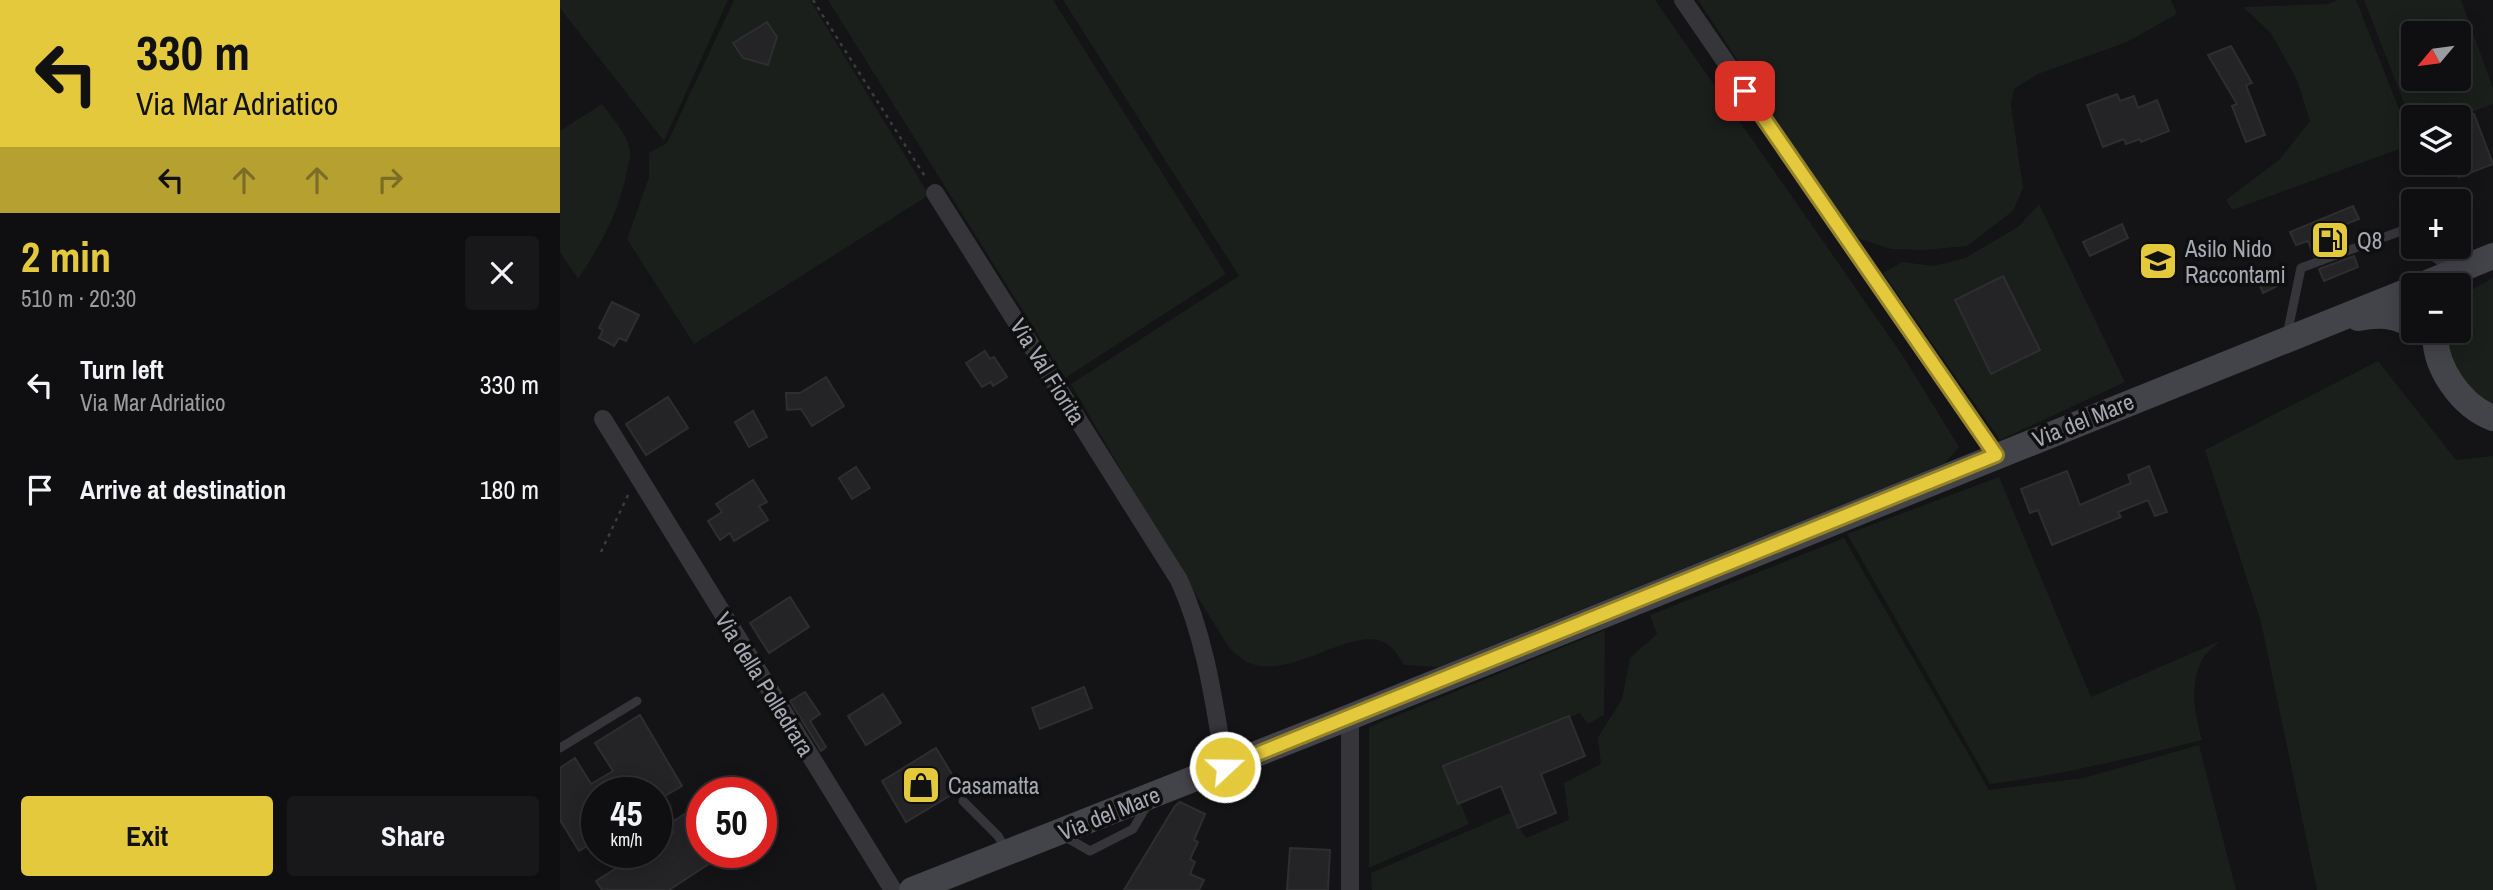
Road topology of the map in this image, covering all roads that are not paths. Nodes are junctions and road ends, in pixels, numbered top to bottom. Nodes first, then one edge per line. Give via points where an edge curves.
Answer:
1 (1683, 0) edge
2 (936, 193) road end
3 (2401, 231) edge
4 (2493, 256) edge
5 (2434, 259) edge
6 (2449, 273) edge
7 (2468, 273) edge
8 (2401, 294) edge
9 (2401, 319) edge
10 (2318, 328) junction
11 (2286, 340) junction
12 (2433, 343) edge
13 (2493, 418) edge
14 (603, 419) dead end
15 (1996, 455) junction
16 (637, 701) dead end
17 (1350, 717) junction
18 (560, 748) edge
19 (1225, 767) junction
20 (963, 801) dead end
21 (1008, 852) junction
22 (893, 890) edge
23 (912, 890) edge
24 (1350, 890) edge

1 - 15 street
2 - 19 street, Via Val Fiorita via 1179,580 1206,661
3 - 11 lane via 2301,268
4 - 7 main road
5 - 6 lane
8 - 10 main road, Via del Mare
9 - 10 main road, Via del Mare via 2376,315
10 - 11 main road, Via del Mare
11 - 15 main road, Via del Mare
12 - 13 main road via 2459,393
14 - 22 street, Via della Polledrara
15 - 17 main road, Via del Mare
16 - 18 lane
17 - 19 main road, Via del Mare
17 - 24 street
19 - 21 main road, Via del Mare
20 - 21 lane
21 - 23 main road, Via del Mare

